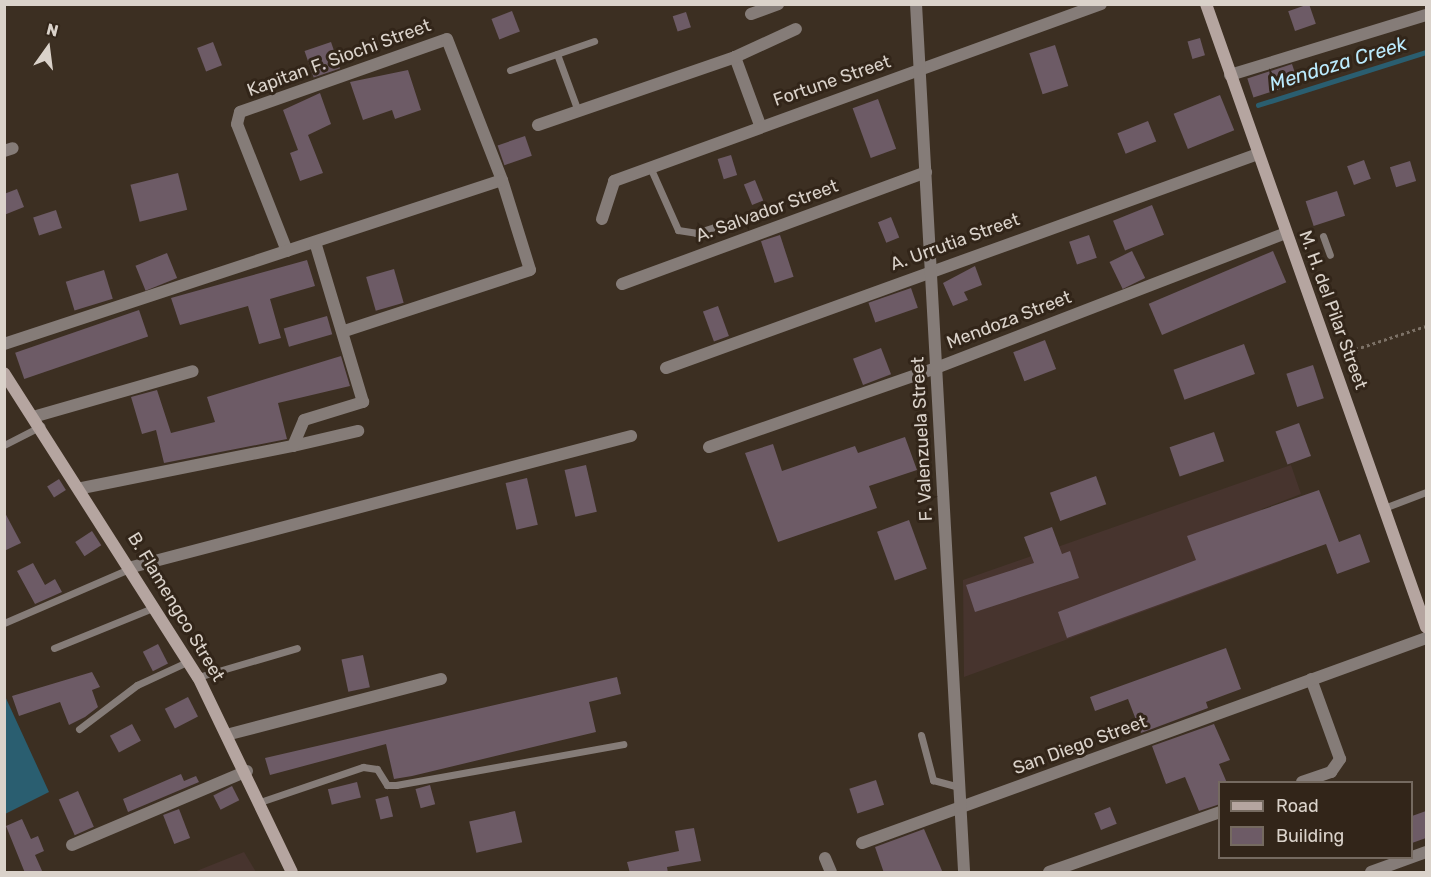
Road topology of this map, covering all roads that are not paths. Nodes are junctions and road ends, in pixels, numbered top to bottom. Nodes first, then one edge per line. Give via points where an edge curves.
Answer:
1 (778, 4) edge
2 (916, 4) edge
3 (1101, 4) edge
4 (1206, 4) edge
5 (751, 14) dead end
6 (1426, 15) edge
7 (796, 29) dead end
8 (594, 41) dead end
9 (557, 54) junction
10 (735, 57) junction
11 (510, 70) dead end
12 (920, 70) junction
13 (1230, 75) junction
14 (578, 111) junction
15 (760, 124) junction
16 (538, 125) dead end
17 (1258, 154) junction
18 (650, 167) junction
19 (926, 172) junction
20 (502, 180) junction
21 (602, 219) dead end
22 (734, 221) dead end
23 (1286, 233) junction
24 (1323, 236) dead end
25 (315, 242) junction
26 (287, 251) junction
27 (1330, 255) dead end
28 (931, 269) junction
29 (621, 284) dead end
30 (344, 331) junction
31 (4, 344) edge
32 (666, 368) dead end
33 (936, 368) junction
34 (193, 371) dead end
35 (4, 373) edge
36 (37, 421) junction
37 (358, 431) dead end
38 (631, 436) dead end
39 (4, 445) edge
40 (292, 446) junction
41 (709, 447) dead end
42 (82, 488) junction
43 (1426, 492) edge
44 (1384, 508) junction
45 (132, 567) junction
46 (155, 607) junction
47 (4, 623) edge
48 (1426, 627) edge
49 (1426, 638) edge
50 (54, 648) dead end
51 (297, 648) dead end
52 (189, 661) junction
53 (198, 676) junction
54 (441, 679) dead end
55 (1311, 679) junction
56 (79, 729) dead end
57 (230, 734) junction
58 (921, 735) dead end
59 (623, 744) dead end
60 (247, 771) junction
61 (1307, 781) edge
62 (960, 787) junction
63 (260, 802) junction
64 (961, 809) junction
65 (1218, 813) edge
66 (862, 843) dead end
67 (72, 845) dead end
68 (825, 858) dead end
69 (1408, 859) edge
70 (292, 873) edge
71 (831, 873) edge
72 (964, 873) edge
73 (1048, 873) edge
74 (1371, 873) edge

1 - 5 street
2 - 12 street, F. Valenzuela Street
3 - 12 street, Fortune Street
4 - 13 main road, M. H. del Pilar Street
6 - 13 street
7 - 10 street
8 - 9 lane
9 - 11 lane
9 - 14 lane
10 - 14 street
10 - 15 street
12 - 15 street, Fortune Street
12 - 19 street, F. Valenzuela Street
13 - 17 main road, M. H. del Pilar Street
14 - 16 street
15 - 18 street, Fortune Street
17 - 23 main road, M. H. del Pilar Street
17 - 28 street, A. Urrutia Street
18 - 21 street, Fortune Street via 611,184
18 - 22 lane via 678,230 696,233
19 - 28 street, F. Valenzuela Street
19 - 29 street, A. Salvador Street
20 - 25 street
20 - 26 street, Kapitan F. Siochi Street via 452,45 442,39 240,112 237,124
20 - 30 street, Kapitan F. Siochi Street via 529,273
23 - 33 street, Mendoza Street
23 - 44 main road, M. H. del Pilar Street
24 - 27 lane
25 - 26 street
25 - 30 street
26 - 31 street
28 - 32 street, A. Urrutia Street
28 - 33 street, F. Valenzuela Street
30 - 40 street via 364,400 304,420
33 - 41 street, Mendoza Street
33 - 62 street, F. Valenzuela Street
34 - 36 street
35 - 36 main road, B. Flamengco Street
36 - 39 lane
36 - 42 main road, B. Flamengco Street
37 - 40 street
38 - 45 street
40 - 42 street
42 - 45 main road, B. Flamengco Street
43 - 44 lane
44 - 48 main road, M. H. del Pilar Street
45 - 46 main road, B. Flamengco Street
45 - 47 lane
46 - 50 lane
46 - 52 main road, B. Flamengco Street
49 - 55 street, San Diego Street
51 - 53 lane
52 - 53 main road, B. Flamengco Street
52 - 56 lane via 138,685
53 - 57 main road, B. Flamengco Street
54 - 57 street
55 - 61 street via 1340,759 1331,772
55 - 64 street, San Diego Street
57 - 60 main road, B. Flamengco Street
58 - 62 lane via 933,780
59 - 63 lane via 396,785 387,784 377,769 363,767
60 - 63 main road, B. Flamengco Street
60 - 67 street
62 - 64 street, F. Valenzuela Street
63 - 70 main road, B. Flamengco Street
64 - 66 street, San Diego Street
64 - 72 street, F. Valenzuela Street
65 - 73 street
68 - 71 street
69 - 74 street

